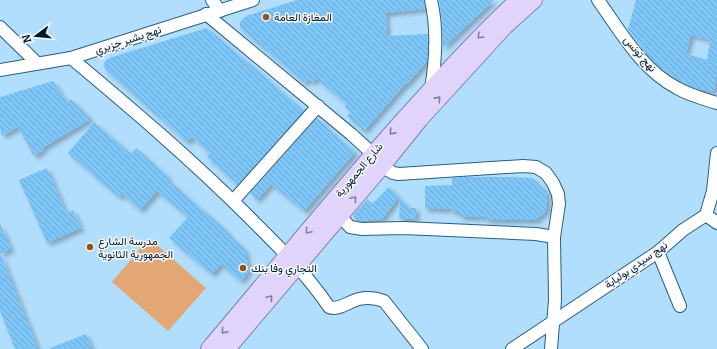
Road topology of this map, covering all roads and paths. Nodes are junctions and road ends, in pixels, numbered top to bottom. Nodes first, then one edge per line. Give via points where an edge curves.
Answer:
1 (212, 0) edge
2 (254, 0) edge
3 (431, 0) edge
4 (518, 0) edge
5 (534, 0) edge
6 (598, 0) edge
7 (220, 11) junction
8 (206, 14) junction
9 (0, 28) edge
10 (71, 58) junction
11 (38, 63) junction
12 (0, 70) edge
13 (431, 89) junction
14 (717, 103) edge
15 (318, 106) junction
16 (717, 153) edge
17 (378, 159) junction
18 (233, 201) junction
19 (706, 215) junction
20 (340, 216) junction
21 (717, 223) edge
22 (554, 237) junction
23 (658, 252) junction
24 (292, 260) junction
25 (680, 306) dead end
26 (553, 322) junction
27 (210, 349) edge
28 (227, 349) edge
29 (422, 349) edge
30 (512, 349) edge
31 (551, 349) edge

1 - 7 street
2 - 7 street, نهج بشير جزيري
3 - 13 street via 435,18 436,60
4 -> 13 main road, شارع الجمهورية via 491,24
17 -> 5 main road, شارع الجمهورية
6 - 14 street, نهج تونس via 649,68 677,89
7 - 8 street, نهج بشير جزيري
8 - 10 street, نهج بشير جزيري
8 - 15 street
9 - 11 street
10 - 11 street, نهج بشير جزيري
10 - 18 street
11 - 12 street, نهج بشير جزيري
13 -> 17 main road, شارع الجمهورية
15 - 17 street
15 - 18 street
16 - 19 street via 713,191
20 -> 17 main road, شارع الجمهورية
17 - 22 street via 388,170 399,174 536,167 546,173 558,194
17 -> 24 main road, شارع الجمهورية
18 - 24 street
19 - 21 street
19 - 23 street, نهج سيدي بولبابة via 683,230
20 - 22 street via 350,227 362,229 403,228
20 - 24 main road, شارع الجمهورية
22 - 26 street
23 - 25 street
23 - 26 street, نهج سيدي بولبابة
24 -> 27 main road, شارع الجمهورية
28 -> 24 main road, شارع الجمهورية
24 - 29 street via 332,308 358,299 376,298 384,301
26 - 30 street, نهج سيدي بولبابة
26 - 31 street

